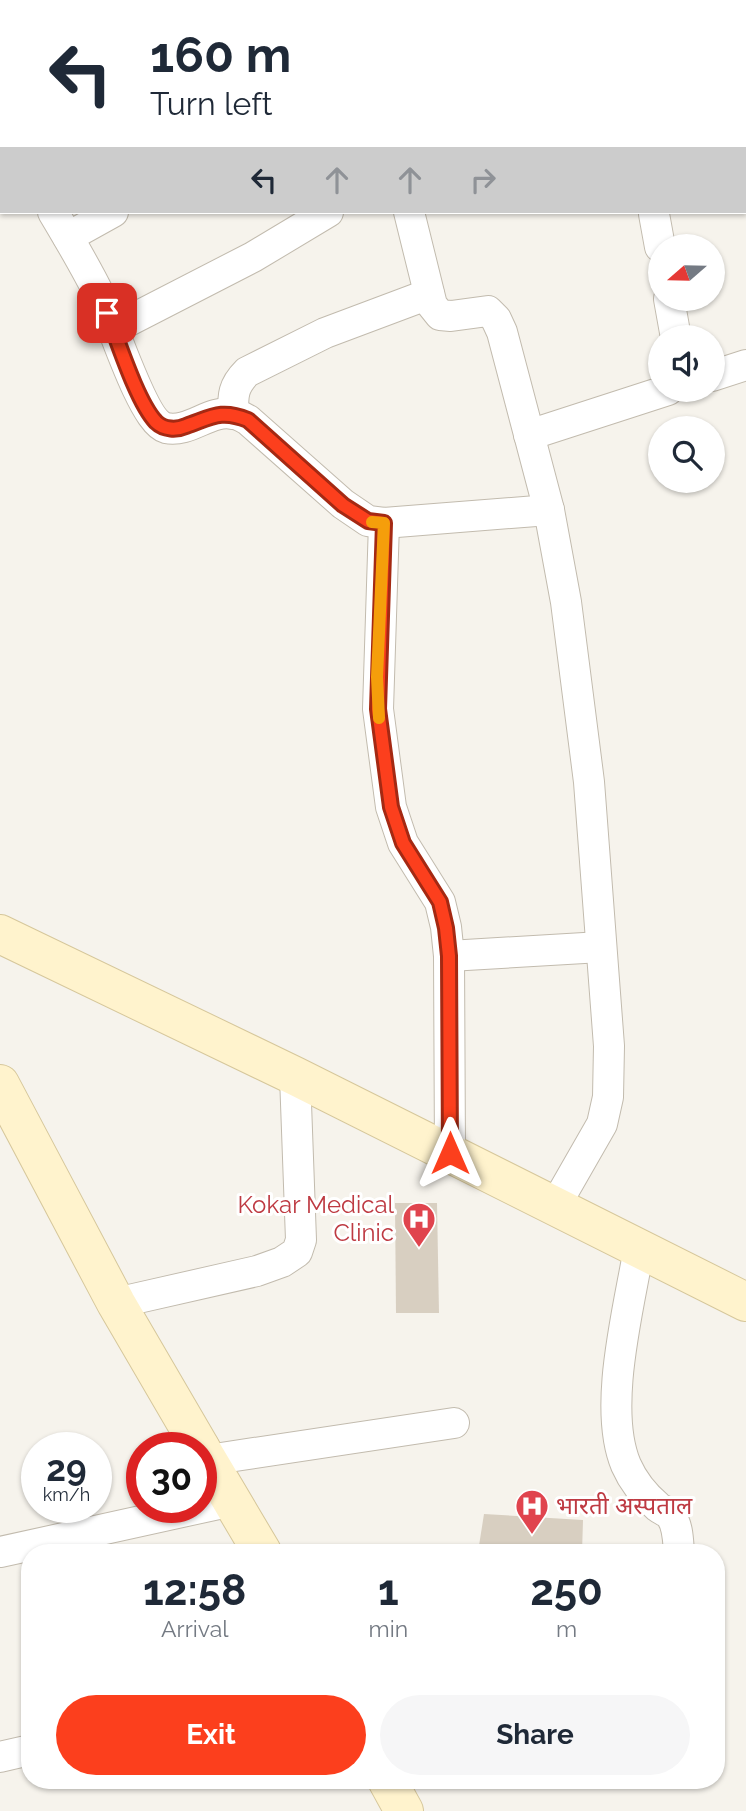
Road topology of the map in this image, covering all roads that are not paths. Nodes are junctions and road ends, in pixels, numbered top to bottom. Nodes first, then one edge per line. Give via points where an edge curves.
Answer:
1 (104, 214) edge
2 (325, 214) edge
3 (409, 214) edge
4 (654, 214) dead end
5 (60, 224) edge
6 (658, 234) edge
7 (429, 294) junction
8 (113, 329) junction
9 (746, 365) edge
10 (725, 372) edge
11 (648, 397) edge
12 (233, 414) junction
13 (530, 435) junction
14 (549, 510) junction
15 (384, 523) junction
16 (0, 934) edge
17 (601, 947) junction
18 (449, 956) junction
19 (295, 1076) junction
20 (0, 1084) edge
21 (450, 1153) junction
22 (555, 1206) junction
23 (639, 1248) junction
24 (746, 1302) edge
25 (116, 1303) junction
26 (454, 1423) dead end
27 (191, 1432) edge
28 (217, 1450) edge
29 (217, 1476) edge
30 (232, 1501) junction
31 (36, 1544) edge
32 (257, 1544) edge
33 (678, 1544) edge
34 (21, 1547) edge
35 (0, 1552) edge
36 (21, 1752) edge
37 (0, 1757) edge
38 (392, 1789) edge
39 (404, 1811) edge

1 - 5 street
2 - 8 street via 253,257
3 - 7 street
4 - 6 street
5 - 8 street via 101,297
7 - 12 street via 325,333 247,372 233,393
7 - 13 street via 440,315 488,311 496,319
8 - 12 street via 137,388 155,421 164,428
9 - 10 street
11 - 13 street
12 - 15 street via 248,420 343,505 368,521
13 - 14 street
14 - 15 street
14 - 17 street via 566,601 589,782
15 - 18 street via 378,709 391,807 403,843 440,902
16 - 19 main road
17 - 18 street
17 - 22 street via 608,1097 602,1124
18 - 21 street
19 - 21 main road
19 - 25 street via 301,1240 297,1252 257,1271
20 - 25 main road
21 - 22 main road
22 - 23 main road
23 - 24 main road
23 - 33 street via 615,1419 626,1465 638,1486 670,1516
25 - 27 main road
26 - 28 street
29 - 30 main road
30 - 31 street
30 - 32 main road
34 - 35 street
36 - 37 street
38 - 39 main road

